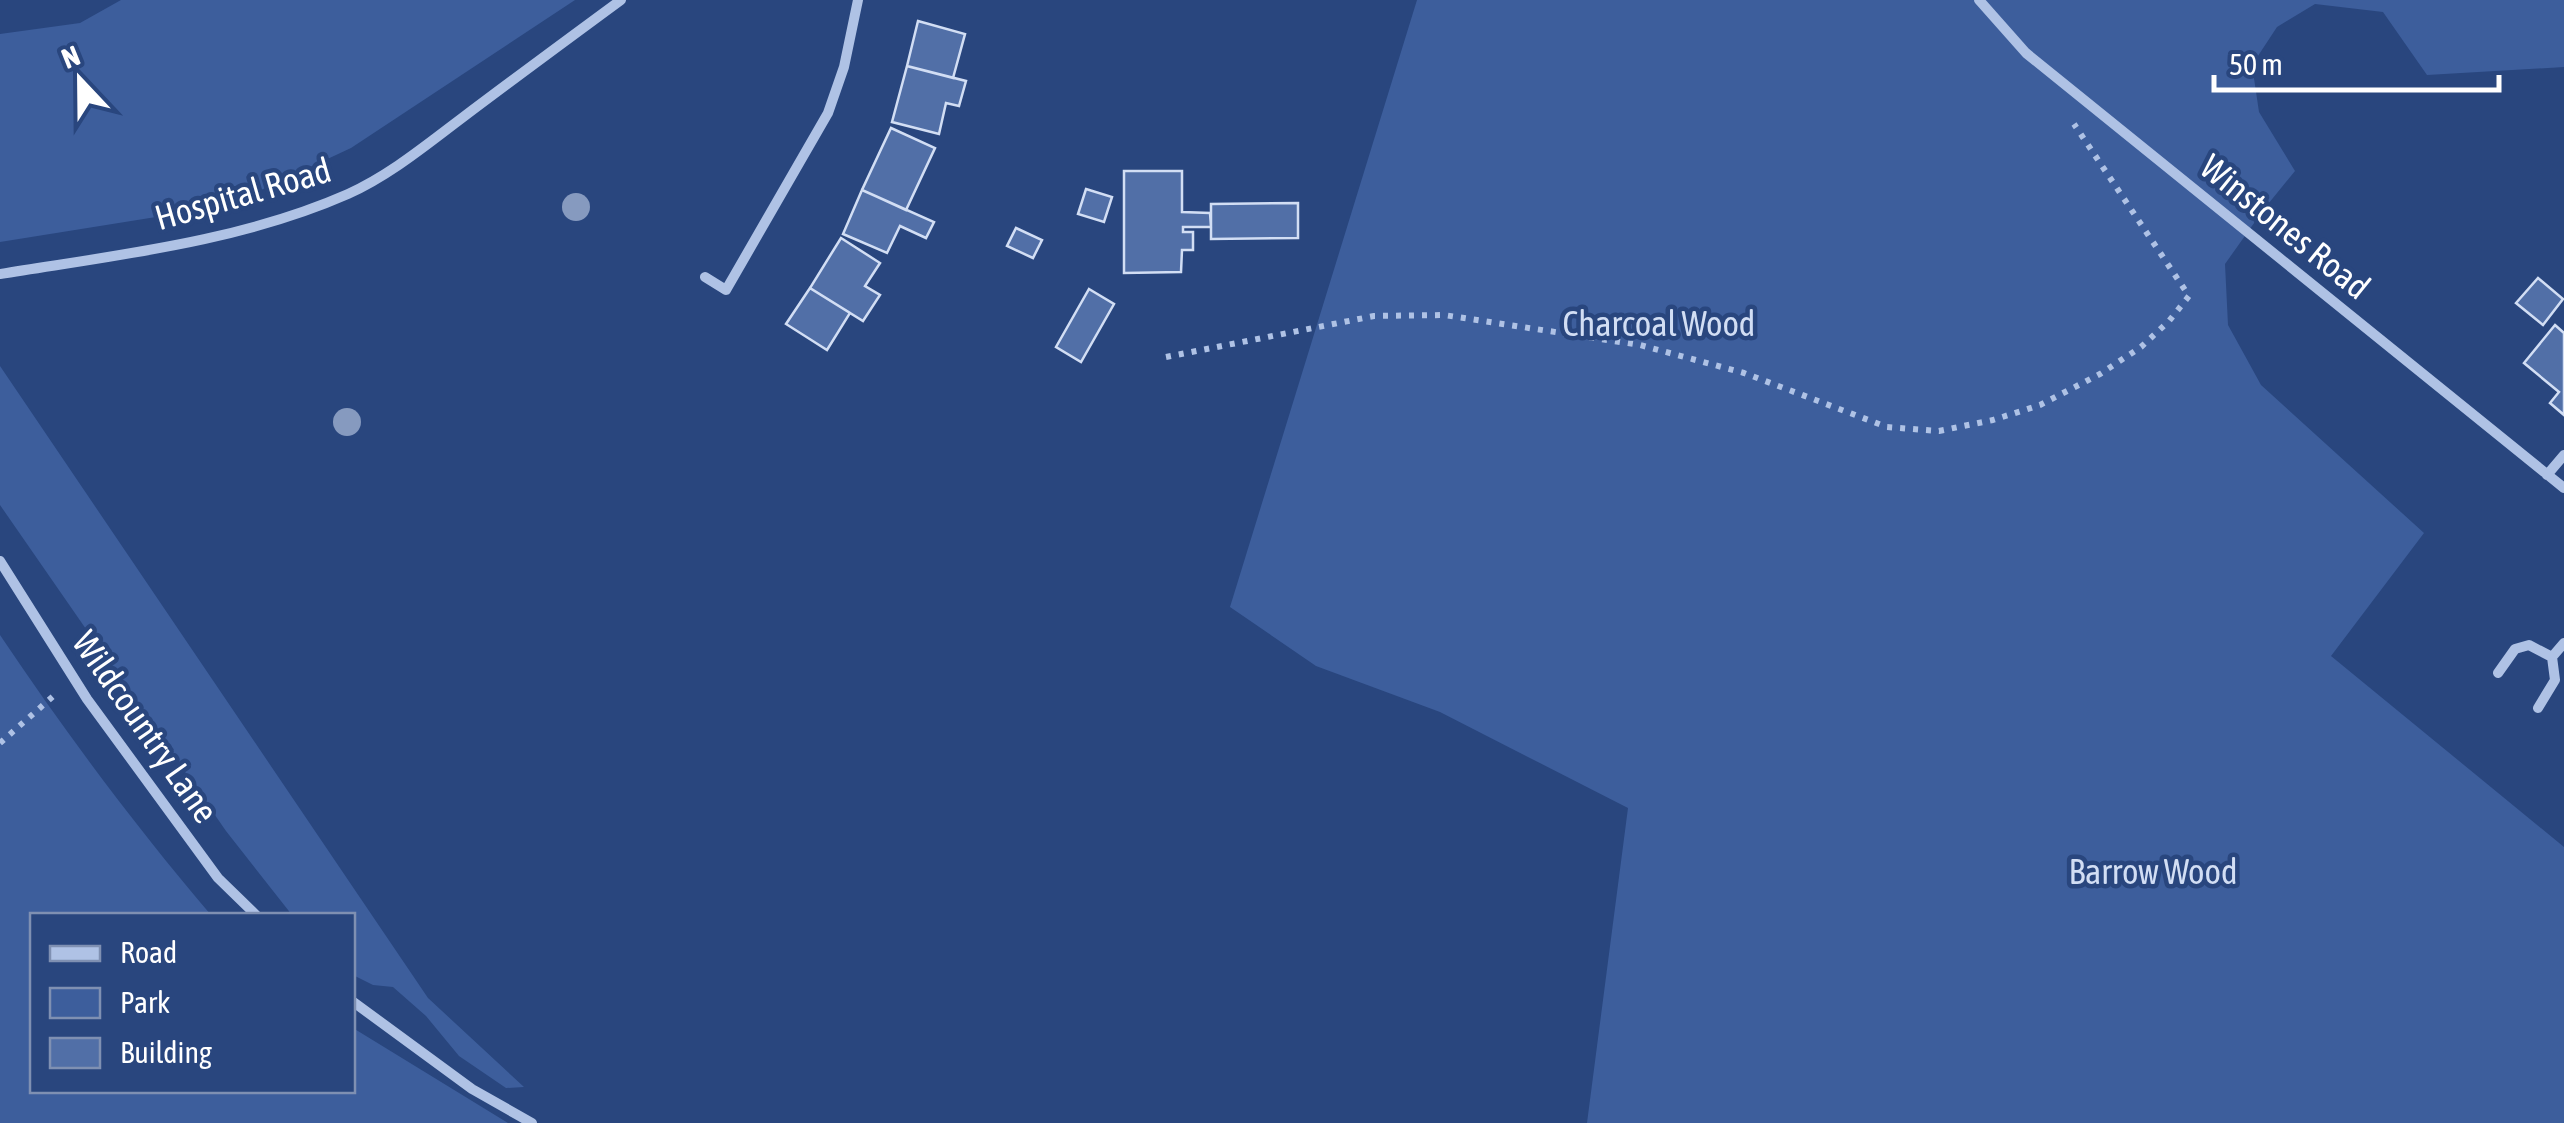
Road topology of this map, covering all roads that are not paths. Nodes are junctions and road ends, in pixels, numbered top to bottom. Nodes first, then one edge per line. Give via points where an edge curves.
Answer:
1 (622, 0) edge
2 (858, 0) edge
3 (1979, 0) edge
4 (0, 274) edge
5 (705, 277) dead end
6 (2564, 455) edge
7 (2548, 475) junction
8 (2564, 488) edge
9 (0, 561) edge
10 (2564, 643) edge
11 (2552, 657) junction
12 (2498, 673) dead end
13 (2538, 708) dead end
14 (254, 913) edge
15 (355, 1003) edge
16 (532, 1123) edge

1 - 4 street, Hospital Road via 352,192 234,232
2 - 5 street via 828,113 726,290
3 - 7 street, Winstones Road via 2026,52
6 - 7 street
7 - 8 street, Winstones Road
9 - 14 street, Wildcountry Lane via 74,678 218,878
10 - 11 street
11 - 12 street via 2529,645 2515,650
11 - 13 street via 2555,680
15 - 16 street via 472,1089

